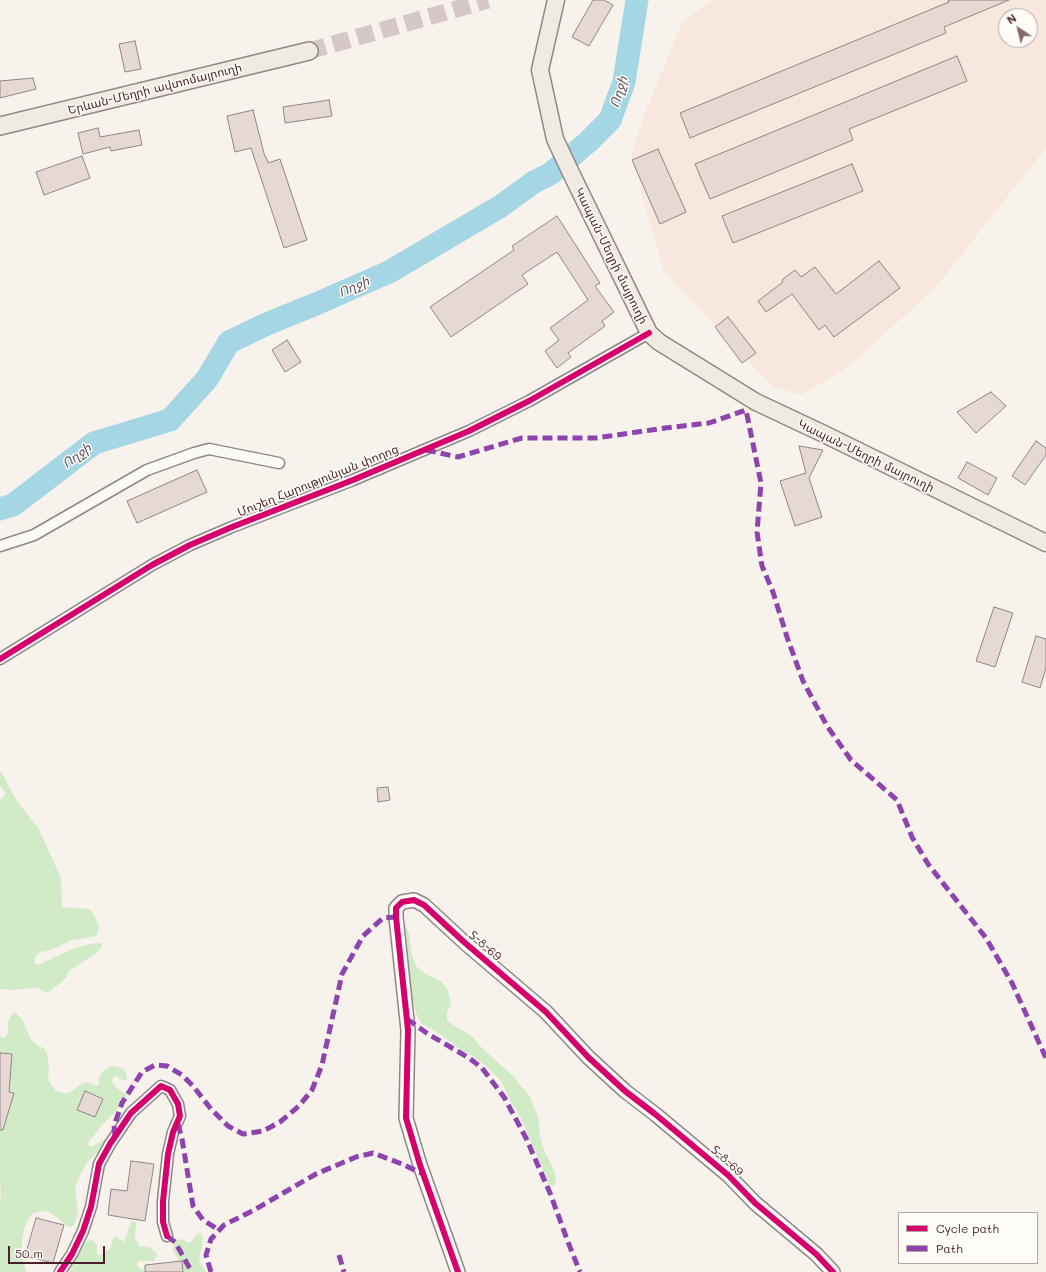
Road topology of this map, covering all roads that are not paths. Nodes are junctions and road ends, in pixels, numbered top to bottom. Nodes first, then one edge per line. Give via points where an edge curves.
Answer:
1 (556, 0) edge
2 (309, 51) tunnel mouth
3 (0, 126) edge
4 (649, 333) junction
5 (280, 463) dead end
6 (1046, 543) edge
7 (0, 546) edge
8 (0, 659) edge
9 (167, 1236) dead end
10 (60, 1272) edge
11 (458, 1272) edge
12 (834, 1272) edge

1 - 4 main road, Կապան-Մեղրի մայրուղի via 540,70 555,139
2 - 3 highway, Երևան-Մեղրի ավտոմայրուղի
4 - 6 main road, Կապան-Մեղրի մայրուղի via 659,342 756,402
4 - 8 street, Մուշեղ Հարությունյան փողոց via 529,401 469,431 190,545 152,565
5 - 7 street via 209,449 194,452 147,470 34,535
9 - 10 street via 163,1222 163,1201 168,1154 180,1116 178,1104 170,1090 161,1086 131,1113 99,1164 91,1207 83,1231
11 - 12 street, Տ-8-69 / Տ-8-69 via 406,1118 408,1030 396,908 402,902 414,900 424,905 546,1012 588,1057 625,1091 728,1175 755,1203

